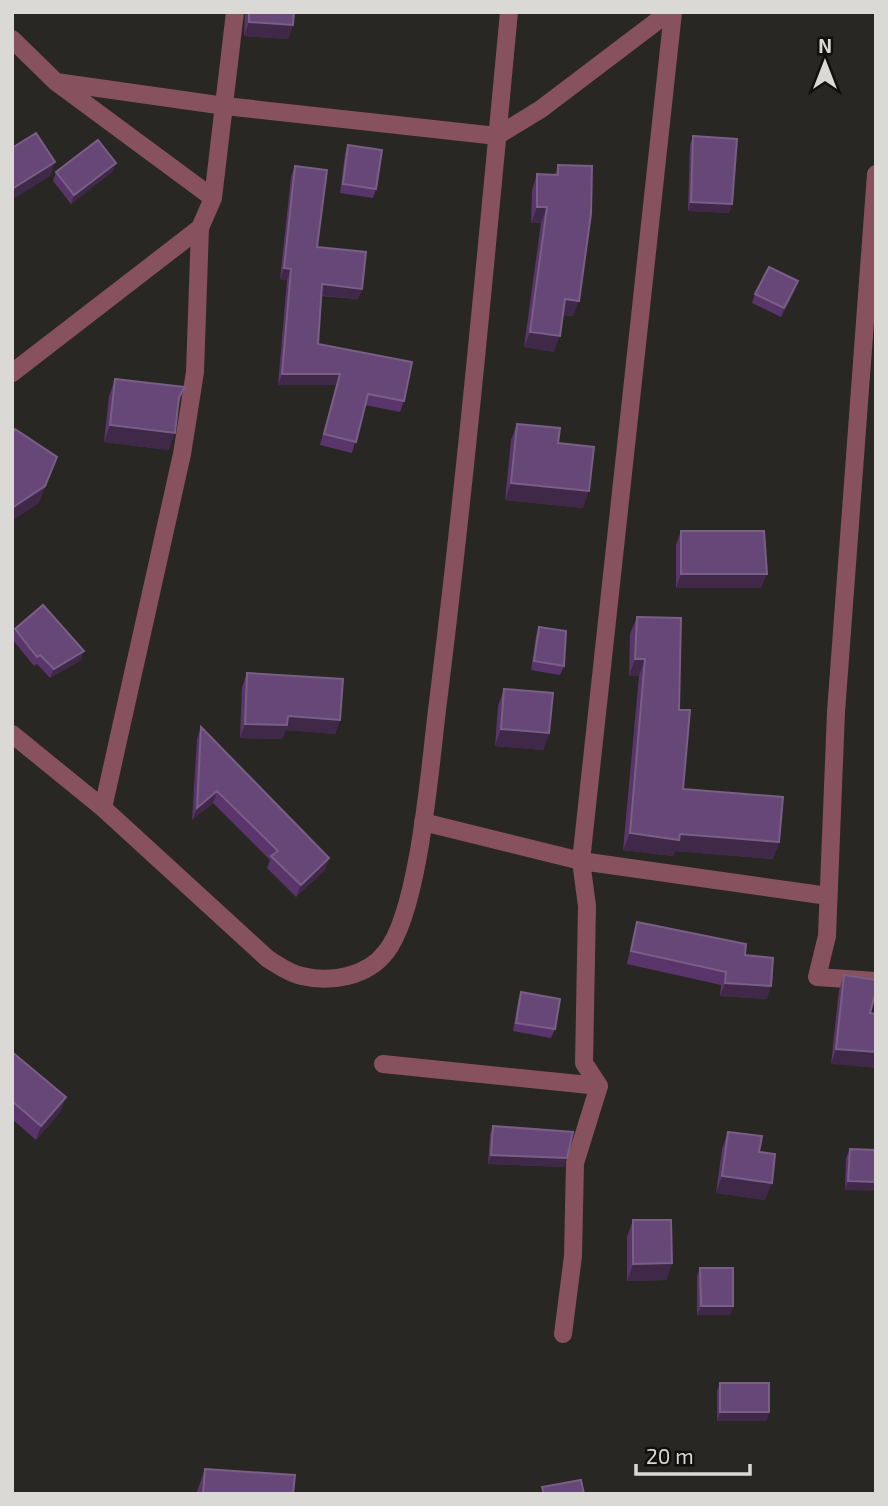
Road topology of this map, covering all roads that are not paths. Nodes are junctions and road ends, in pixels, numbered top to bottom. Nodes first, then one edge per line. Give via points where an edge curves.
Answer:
1 (235, 12) edge
2 (509, 12) edge
3 (671, 12) edge
4 (12, 38) edge
5 (55, 82) junction
6 (225, 106) junction
7 (497, 136) junction
8 (876, 174) edge
9 (213, 198) junction
10 (200, 228) junction
11 (12, 373) edge
12 (12, 734) edge
13 (103, 808) junction
14 (423, 822) junction
15 (581, 861) junction
16 (828, 896) junction
17 (876, 981) edge
18 (383, 1063) dead end
19 (599, 1086) junction
20 (563, 1334) dead end

1 - 6 street
2 - 7 street
3 - 7 street via 541,109
3 - 15 street
4 - 5 street
5 - 6 street
5 - 9 street
6 - 7 street
6 - 9 street
7 - 14 street via 465,488
8 - 16 street via 836,712
9 - 10 street
10 - 11 street
10 - 13 street via 195,372 183,454
12 - 13 street
13 - 14 street via 268,959 300,976 332,979 359,973 384,955 399,933
14 - 15 street
15 - 16 street
15 - 19 street via 587,906 584,1063
16 - 17 street via 827,936 817,977
18 - 19 street
19 - 20 street via 575,1163 573,1256

